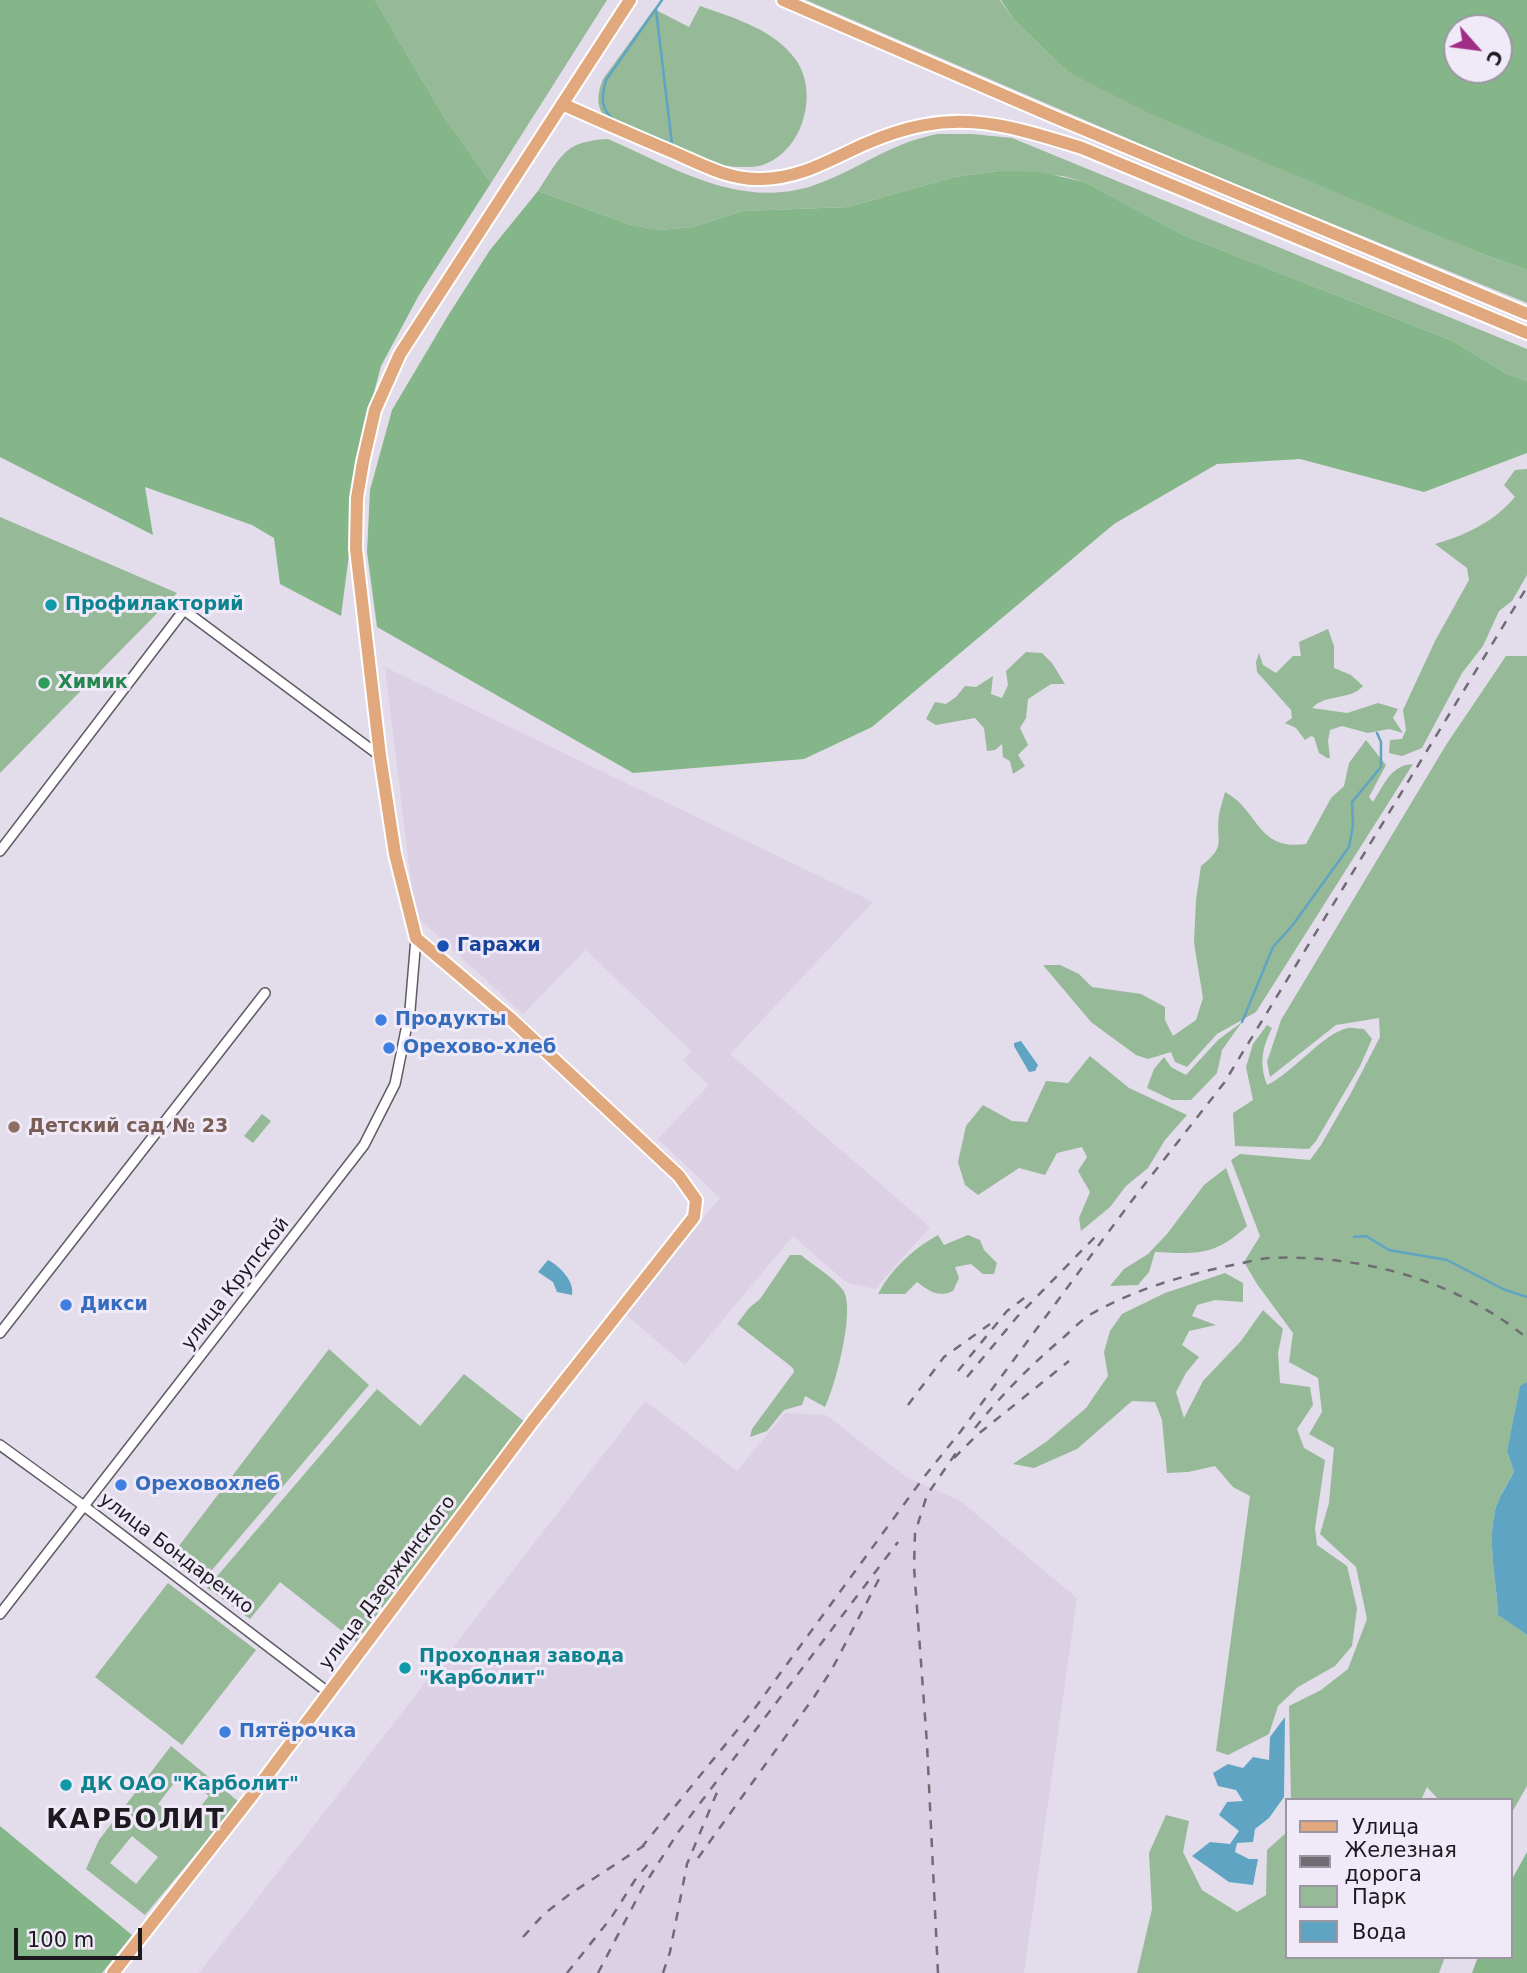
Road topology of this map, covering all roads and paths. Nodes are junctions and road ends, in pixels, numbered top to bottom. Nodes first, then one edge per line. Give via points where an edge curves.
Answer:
1 (630, 0) edge
2 (783, 0) edge
3 (562, 104) junction
4 (1527, 314) edge
5 (1527, 334) edge
6 (380, 756) junction
7 (0, 851) edge
8 (416, 937) junction
9 (265, 993) dead end
10 (0, 1334) edge
11 (0, 1445) edge
12 (84, 1506) junction
13 (0, 1614) edge
14 (329, 1693) junction
15 (113, 1973) edge

1 - 3 main road
2 - 4 main road
3 - 5 main road via 715,170 753,179 805,172 878,139 932,123 974,121 1013,127 1082,148
3 - 6 main road via 400,354 375,410 358,498 356,549
6 - 7 street via 184,610
6 - 8 main road via 395,854
8 - 12 street, улица Крупской via 410,1010 395,1084 364,1145
8 - 14 main road, улица Дзержинского via 679,1176 696,1200 694,1217 533,1421
9 - 10 street
11 - 12 street, улица Бондаренко
12 - 13 street, улица Крупской
12 - 14 street, улица Бондаренко
14 - 15 main road, улица Дзержинского

